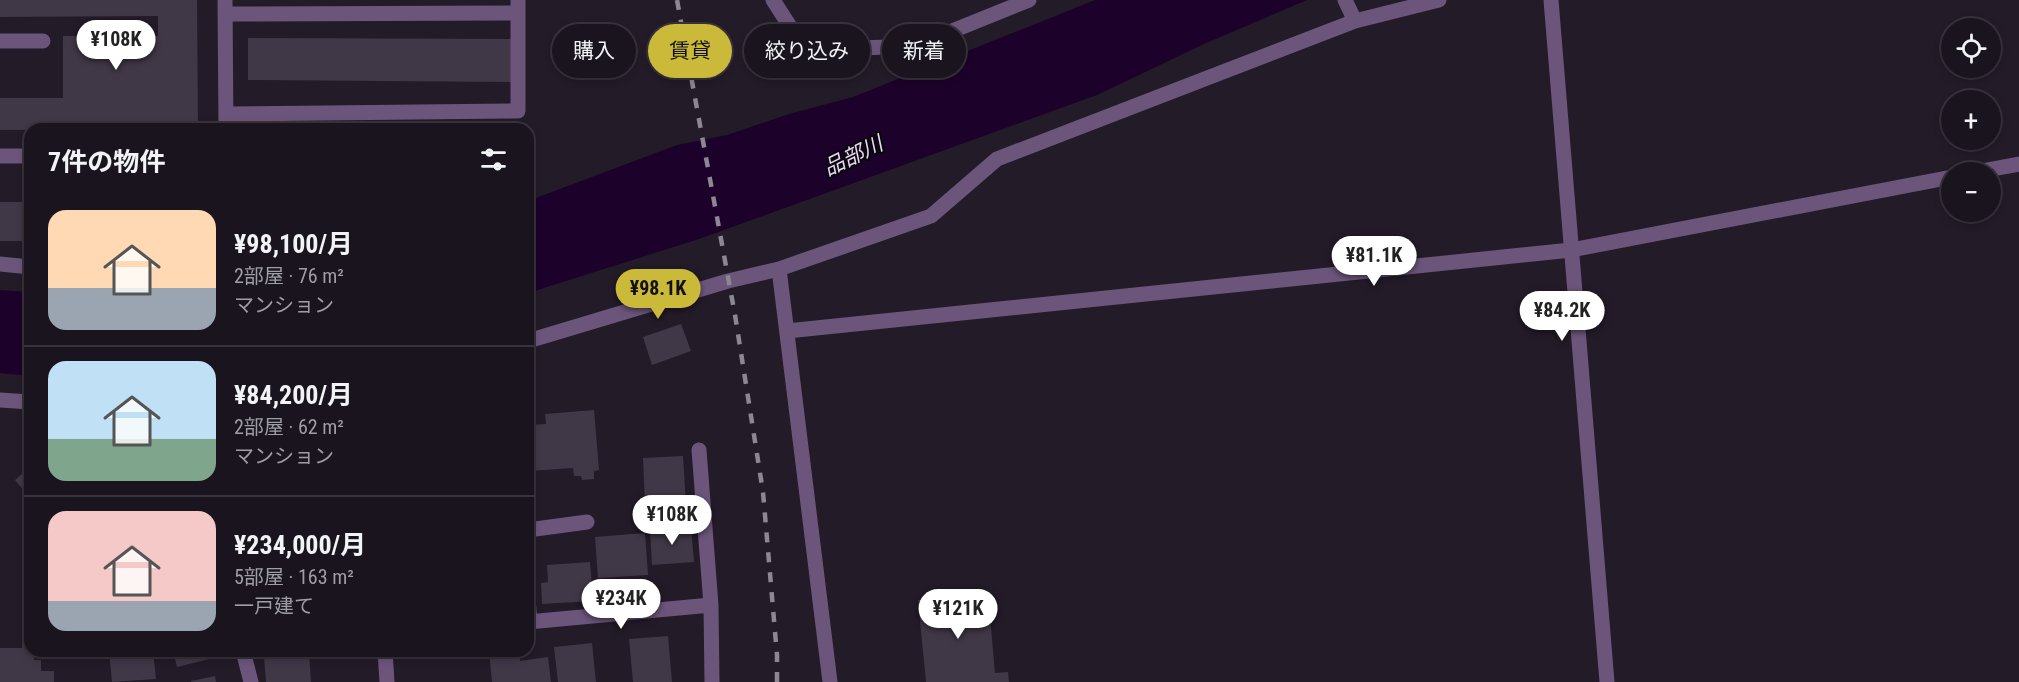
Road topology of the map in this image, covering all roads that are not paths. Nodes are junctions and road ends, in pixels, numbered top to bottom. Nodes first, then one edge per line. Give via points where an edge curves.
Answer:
1 (773, 0) edge
2 (1029, 0) edge
3 (1345, 0) edge
4 (1439, 0) edge
5 (1551, 0) edge
6 (518, 6) edge
7 (225, 7) edge
8 (991, 7) edge
9 (1355, 21) junction
10 (0, 41) edge
11 (43, 41) dead end
12 (226, 122) edge
13 (0, 156) edge
14 (24, 156) edge
15 (2019, 164) edge
16 (2001, 167) edge
17 (1941, 179) edge
18 (1571, 250) junction
19 (0, 264) edge
20 (24, 266) edge
21 (779, 269) junction
22 (787, 331) junction
23 (534, 339) edge
24 (0, 400) edge
25 (24, 402) edge
26 (699, 450) dead end
27 (587, 522) dead end
28 (534, 529) edge
29 (711, 605) junction
30 (534, 622) edge
31 (245, 657) edge
32 (385, 657) edge
33 (251, 682) edge
34 (387, 682) edge
35 (712, 682) edge
36 (830, 682) edge
37 (1607, 682) edge

1 - 8 street via 805,50 915,46
2 - 8 street
3 - 9 street
4 - 9 street
5 - 18 street
6 - 7 street
6 - 12 street via 518,111
7 - 12 street
9 - 21 street via 996,159 931,216
10 - 11 street
13 - 14 street
15 - 16 street
17 - 18 street
18 - 22 street
18 - 37 street
19 - 20 street
21 - 22 street
21 - 23 street
22 - 36 street
24 - 25 street
26 - 29 street
27 - 28 street
29 - 30 street
29 - 35 street
31 - 33 street
32 - 34 street

